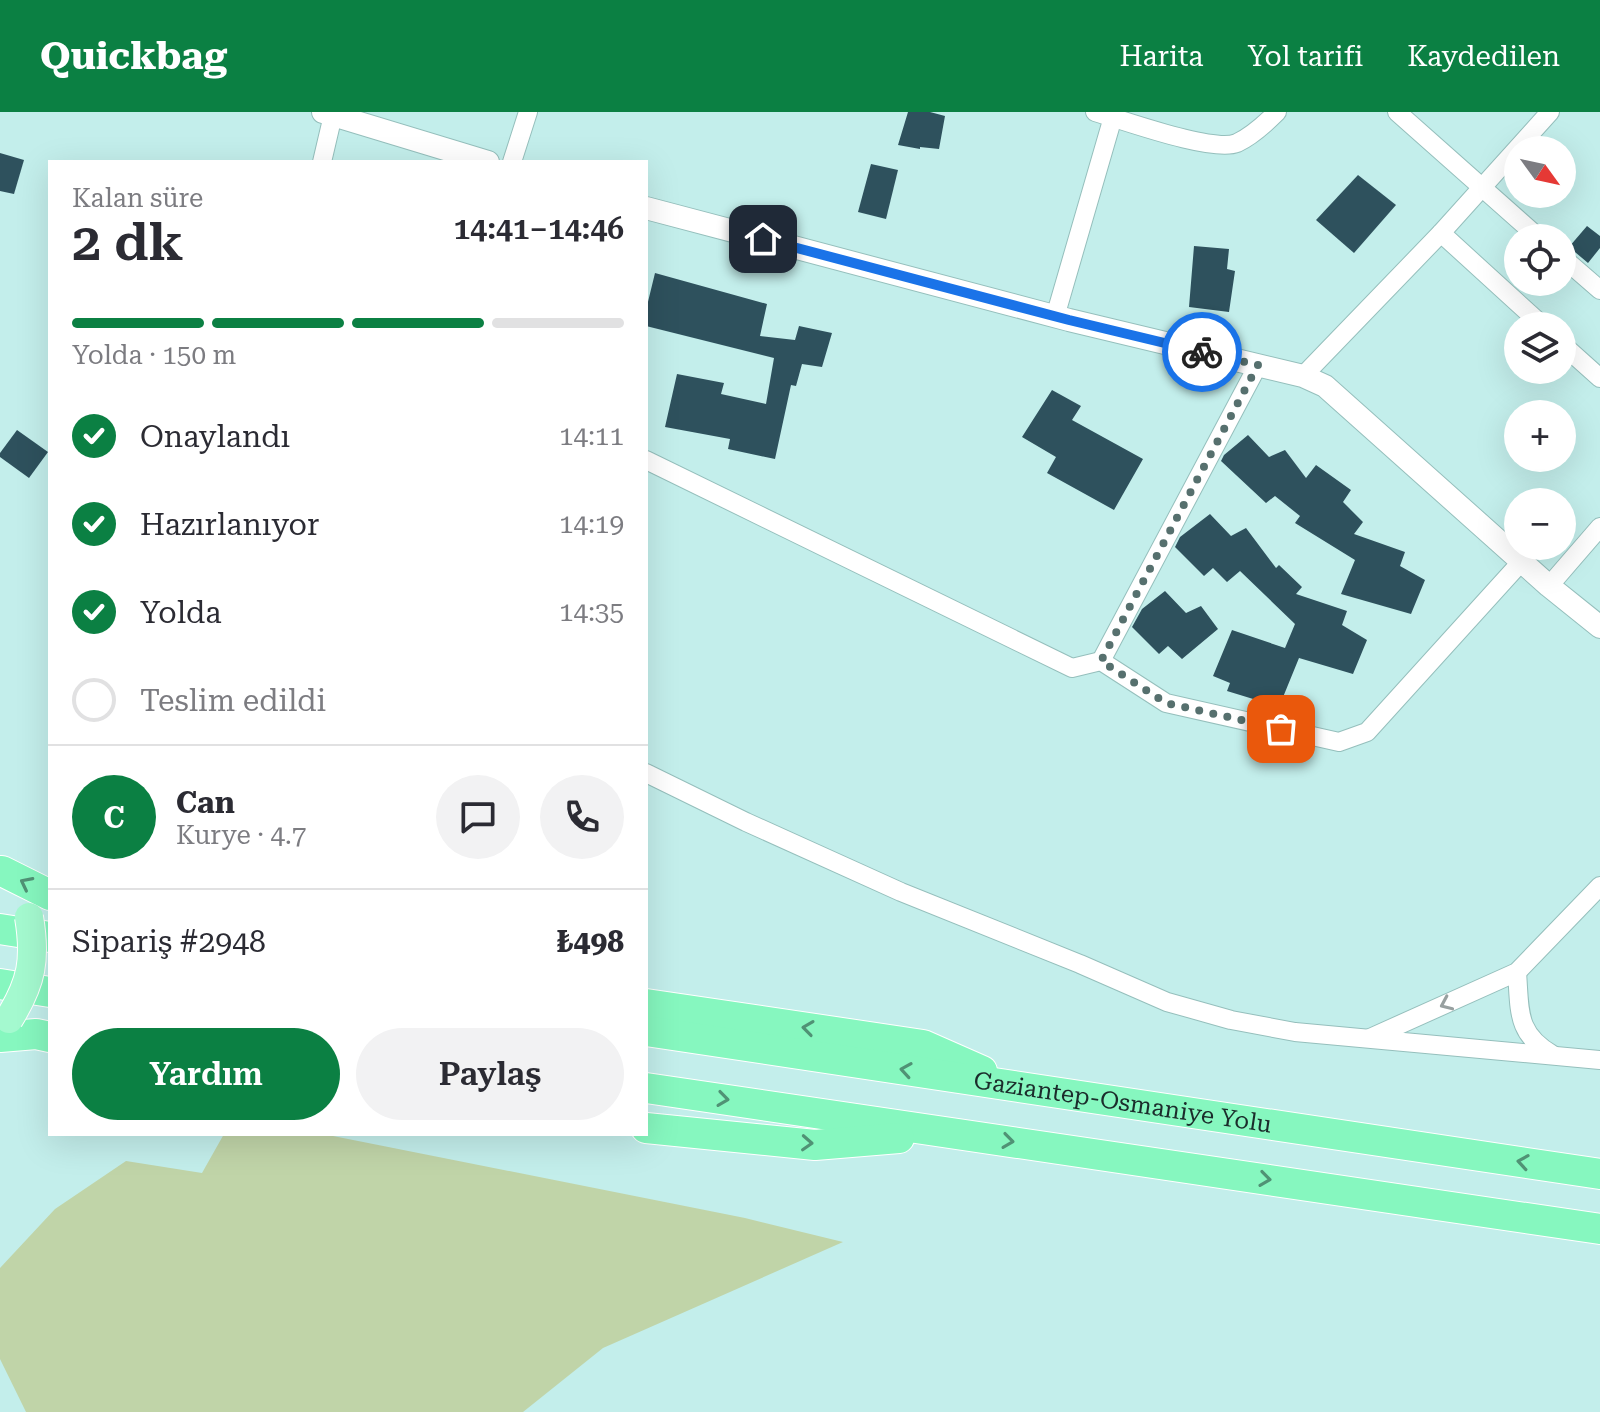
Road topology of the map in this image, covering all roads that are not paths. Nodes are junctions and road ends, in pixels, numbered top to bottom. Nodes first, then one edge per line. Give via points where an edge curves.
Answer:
1 (528, 112) edge
2 (1277, 112) edge
3 (1397, 112) edge
4 (1550, 112) edge
5 (328, 113) edge
6 (1104, 115) edge
7 (322, 160) edge
8 (481, 160) edge
9 (513, 160) edge
10 (1482, 189) junction
11 (648, 209) edge
12 (1523, 224) edge
13 (1441, 233) junction
14 (1576, 269) edge
15 (1600, 290) edge
16 (1528, 312) edge
17 (1055, 317) junction
18 (1576, 357) edge
19 (1258, 365) junction
20 (1303, 376) junction
21 (1600, 378) edge
22 (648, 461) edge
23 (1600, 527) edge
24 (1522, 561) junction
25 (1549, 586) junction
26 (1600, 627) edge
27 (1101, 661) junction
28 (648, 774) edge
29 (2, 871) dead end
30 (1600, 886) edge
31 (48, 894) edge
32 (40, 927) edge
33 (0, 929) edge
34 (1517, 972) junction
35 (0, 984) edge
36 (48, 992) edge
37 (648, 1004) edge
38 (5, 1028) edge
39 (648, 1031) edge
40 (48, 1037) edge
41 (1368, 1039) junction
42 (1556, 1056) junction
43 (1600, 1060) edge
44 (1016, 1087) junction
45 (648, 1088) edge
46 (648, 1128) edge
47 (953, 1133) junction
48 (1600, 1174) edge
49 (1600, 1229) edge

1 - 9 street
2 - 6 street via 1234,144 1203,143
3 - 10 street
4 - 10 street
5 - 7 street
5 - 8 street
6 - 17 street
10 - 12 street
10 - 13 street
11 - 17 street
13 - 16 street
13 - 20 street
14 - 15 street
17 - 19 street
18 - 21 street
19 - 20 street
19 - 27 street
20 - 24 street via 1325,386
22 - 27 street via 1072,668
23 - 25 street
24 - 25 street
24 - 27 street via 1367,732 1339,742 1166,703
25 - 26 street
28 - 41 street via 901,892 1167,1002 1295,1032
31 -> 29 highway
30 - 34 street
32 - 33 highway
32 - 38 main road, bridge via 23,996
34 -> 41 street
34 - 42 street via 1524,1028 1535,1044
35 - 36 highway
44 -> 37 highway via 923,1045
38 - 40 highway
44 -> 39 highway, Gaziantep-Osmaniye Yolu
41 - 42 street
42 - 43 street
48 -> 44 highway, Gaziantep-Osmaniye Yolu
45 -> 47 highway
46 -> 47 highway via 815,1145
47 -> 49 highway

